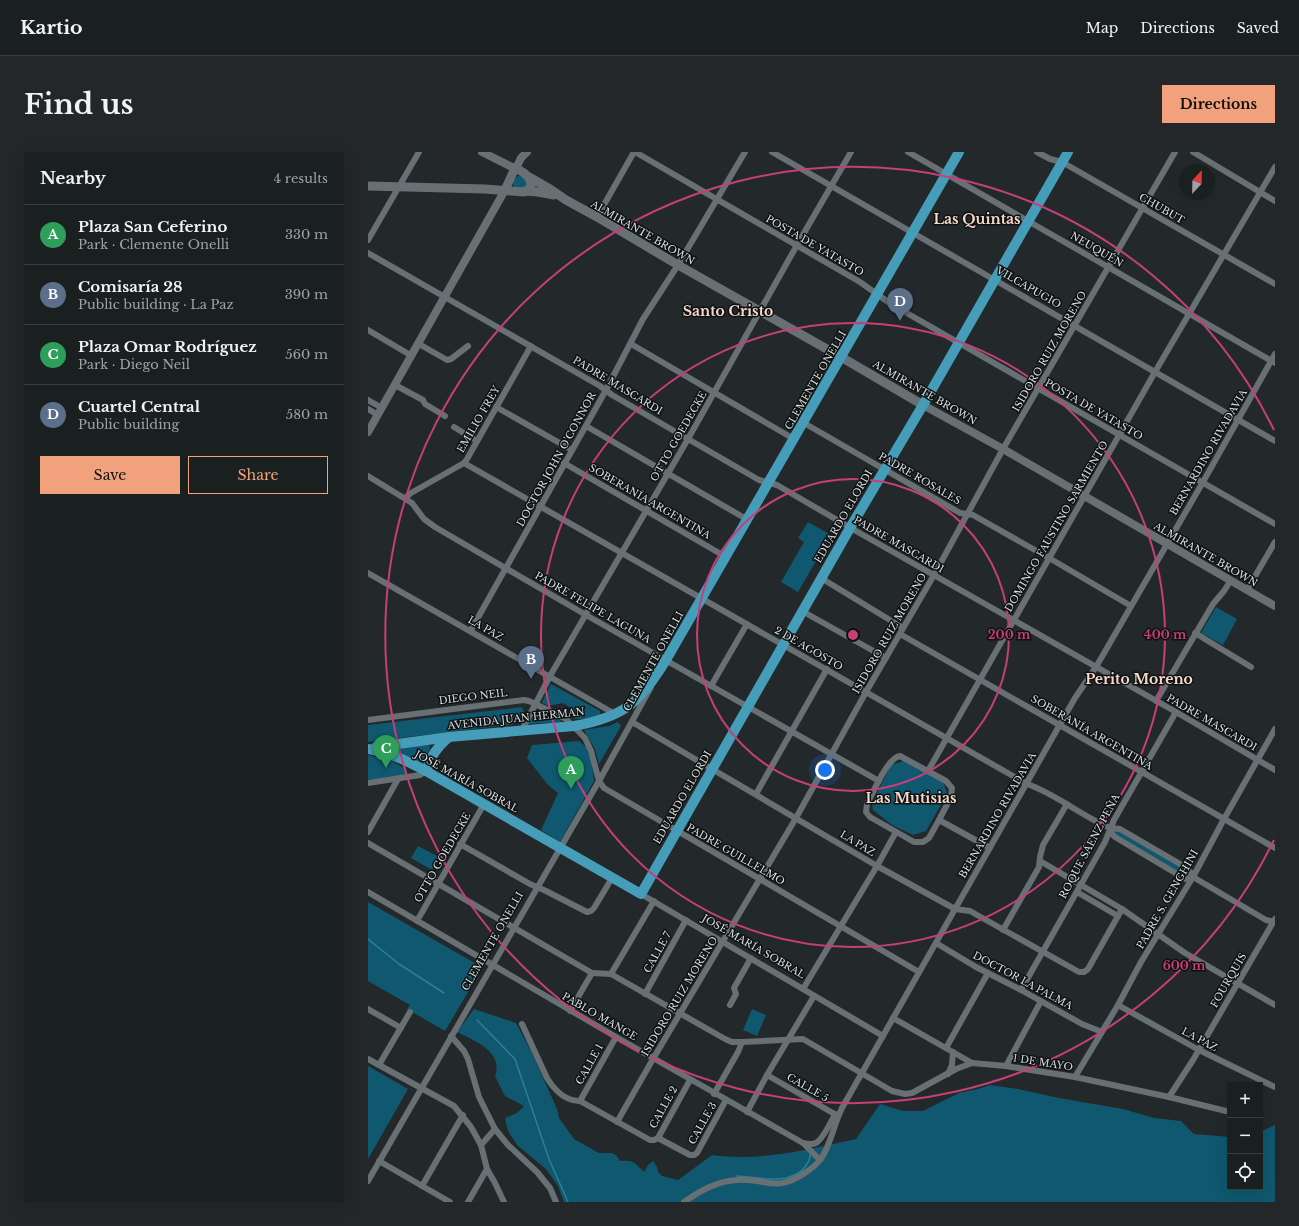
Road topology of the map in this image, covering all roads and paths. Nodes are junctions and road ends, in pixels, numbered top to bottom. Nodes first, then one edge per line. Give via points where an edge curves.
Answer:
1 (419, 152) edge
2 (482, 152) edge
3 (634, 152) edge
4 (745, 152) edge
5 (772, 152) edge
6 (851, 152) edge
7 (908, 152) edge
8 (959, 152) edge
9 (1038, 152) edge
10 (1068, 152) edge
11 (1175, 152) edge
12 (1193, 152) edge
13 (526, 153) edge
14 (1062, 162) junction
15 (1275, 167) edge
16 (519, 172) junction
17 (946, 174) junction
18 (368, 186) edge
19 (832, 186) junction
20 (400, 187) junction
21 (505, 188) junction
22 (525, 191) junction
23 (514, 192) junction
24 (1260, 192) junction
25 (563, 198) junction
26 (716, 199) junction
27 (1275, 201) edge
28 (496, 207) junction
29 (1143, 208) junction
30 (597, 217) junction
31 (1028, 221) junction
32 (913, 233) junction
33 (368, 240) edge
34 (797, 245) junction
35 (368, 253) edge
36 (1224, 255) junction
37 (678, 265) junction
38 (1108, 267) junction
39 (995, 279) junction
40 (1275, 284) edge
41 (877, 295) junction
42 (445, 296) junction
43 (760, 311) junction
44 (1190, 314) junction
45 (1075, 325) junction
46 (368, 330) edge
47 (958, 342) junction
48 (419, 344) junction
49 (631, 344) junction
50 (468, 346) dead end
51 (531, 346) junction
52 (1275, 354) edge
53 (412, 356) junction
54 (841, 357) junction
55 (1273, 362) edge
56 (1155, 372) junction
57 (395, 385) junction
58 (1038, 389) junction
59 (606, 390) junction
60 (714, 393) junction
61 (368, 400) edge
62 (922, 405) junction
63 (496, 407) junction
64 (368, 409) edge
65 (380, 412) junction
66 (445, 416) dead end
67 (1238, 420) junction
68 (804, 423) junction
69 (586, 426) junction
70 (454, 427) dead end
71 (368, 432) edge
72 (1120, 435) junction
73 (688, 439) junction
74 (794, 439) junction
75 (477, 441) junction
76 (1275, 441) edge
77 (1003, 449) junction
78 (572, 450) junction
79 (464, 463) junction
80 (564, 463) junction
81 (884, 469) junction
82 (668, 473) junction
83 (368, 476) edge
84 (1203, 482) junction
85 (769, 483) junction
86 (1085, 496) junction
87 (405, 498) junction
88 (540, 507) junction
89 (646, 510) junction
90 (968, 514) junction
91 (748, 520) junction
92 (1275, 524) edge
93 (850, 528) junction
94 (1275, 542) edge
95 (1167, 544) junction
96 (622, 553) junction
97 (726, 557) junction
98 (1050, 558) junction
99 (506, 568) junction
100 (368, 573) edge
101 (934, 576) junction
102 (821, 578) junction
103 (1231, 580) junction
104 (1247, 590) junction
105 (702, 598) junction
106 (1131, 606) junction
107 (1275, 606) edge
108 (802, 611) junction
109 (586, 615) junction
110 (1014, 620) junction
111 (747, 624) junction
112 (903, 628) junction
113 (471, 630) junction
114 (1195, 633) junction
115 (900, 634) junction
116 (783, 645) junction
117 (886, 658) junction
118 (666, 660) junction
119 (1096, 667) junction
120 (1251, 667) dead end
121 (827, 669) junction
122 (550, 676) junction
123 (979, 679) junction
124 (653, 682) junction
125 (711, 686) junction
126 (866, 692) junction
127 (1156, 701) junction
128 (536, 704) junction
129 (748, 706) junction
130 (1176, 712) junction
131 (615, 714) junction
132 (368, 720) edge
133 (632, 722) junction
134 (1060, 725) junction
135 (574, 726) junction
136 (1275, 729) edge
137 (522, 730) junction
138 (791, 731) junction
139 (449, 737) junction
140 (946, 738) junction
141 (368, 749) edge
142 (831, 755) junction
143 (1257, 760) junction
144 (712, 769) junction
145 (1275, 770) edge
146 (426, 771) junction
147 (928, 771) junction
148 (1142, 771) junction
149 (398, 779) junction
150 (599, 781) junction
151 (879, 781) junction
152 (368, 783) edge
153 (1027, 784) junction
154 (756, 794) junction
155 (484, 804) junction
156 (1067, 804) junction
157 (796, 818) junction
158 (1224, 819) junction
159 (940, 820) junction
160 (1110, 828) junction
161 (676, 831) junction
162 (368, 832) edge
163 (896, 832) junction
164 (368, 843) edge
165 (460, 844) junction
166 (560, 848) junction
167 (990, 848) junction
168 (1275, 848) edge
169 (1040, 861) junction
170 (877, 866) junction
171 (1193, 877) junction
172 (612, 878) junction
173 (761, 879) junction
174 (438, 884) junction
175 (1081, 884) junction
176 (537, 887) junction
177 (368, 892) edge
178 (1077, 892) junction
179 (641, 894) junction
180 (654, 901) junction
181 (955, 909) junction
182 (1122, 909) junction
183 (1118, 916) junction
184 (686, 920) junction
185 (417, 921) junction
186 (1275, 921) edge
187 (841, 927) junction
188 (514, 928) junction
189 (1003, 930) junction
190 (1272, 930) edge
191 (1159, 936) junction
192 (723, 942) junction
193 (936, 943) junction
194 (1043, 952) junction
195 (750, 958) junction
196 (492, 965) junction
197 (592, 972) junction
198 (919, 972) junction
199 (988, 973) junction
200 (611, 974) junction
201 (1236, 984) junction
202 (803, 989) junction
203 (1021, 990) junction
204 (645, 994) junction
205 (814, 996) junction
206 (1041, 1001) junction
207 (730, 1005) dead end
208 (1118, 1005) junction
209 (1275, 1005) edge
210 (368, 1009) edge
211 (570, 1011) junction
212 (410, 1012) dead end
213 (680, 1014) junction
214 (893, 1018) junction
215 (522, 1024) dead end
216 (401, 1028) junction
217 (1102, 1032) junction
218 (451, 1036) junction
219 (883, 1036) junction
220 (616, 1038) junction
221 (789, 1040) junction
222 (742, 1042) junction
223 (946, 1048) junction
224 (1199, 1050) junction
225 (953, 1052) junction
226 (368, 1059) edge
227 (653, 1059) junction
228 (972, 1063) junction
229 (379, 1065) junction
230 (1006, 1066) junction
231 (862, 1074) junction
232 (948, 1074) junction
233 (767, 1075) junction
234 (1075, 1077) junction
235 (690, 1080) junction
236 (1275, 1087) edge
237 (421, 1089) junction
238 (714, 1094) junction
239 (1169, 1097) junction
240 (726, 1100) junction
241 (580, 1101) junction
242 (1227, 1111) edge
243 (747, 1112) junction
244 (463, 1115) junction
245 (837, 1115) junction
246 (617, 1122) junction
247 (495, 1129) junction
248 (658, 1138) junction
249 (803, 1143) junction
250 (481, 1145) junction
251 (820, 1160) junction
252 (379, 1161) junction
253 (487, 1169) junction
254 (368, 1181) edge
255 (422, 1186) junction
256 (450, 1202) edge
257 (468, 1202) edge
258 (504, 1202) edge
259 (556, 1202) edge
260 (684, 1202) edge

1 - 20 street
2 - 16 street, ALMIRANTE BROWN
3 - 26 street, POSTA DE YATASTO
3 - 30 street
4 - 26 street, DOCTOR JOHN O'CONNOR
5 - 19 street, VILCAPUGIO
6 - 19 street, OTTO GOEDECKE
7 - 17 street, NEUQUÉN
8 - 17 main road, CLEMENTE ONELLI
9 - 14 street, CHUBUT
10 - 14 main road, EDUARDO ELORDI
11 - 29 street, ISIDORO RUIZ MORENO
12 - 24 street
13 - 16 street
14 - 29 street, CHUBUT
14 - 31 main road, EDUARDO ELORDI
15 - 24 street, DOMINGO FAUSTINO SARMIENTO
16 - 21 main road
16 - 22 main road via 531,186
16 - 25 main road, ALMIRANTE BROWN
17 - 31 street, NEUQUÉN
17 - 32 main road, CLEMENTE ONELLI
18 - 20 main road
19 - 32 street, VILCAPUGIO
19 - 34 street, OTTO GOEDECKE
20 - 21 main road
20 - 33 street
21 - 23 main road, ALMIRANTE BROWN
21 - 28 street
22 - 23 main road, ALMIRANTE BROWN
22 - 25 main road, ALMIRANTE BROWN
23 - 28 street via 505,196
24 - 27 street
24 - 36 street, DOMINGO FAUSTINO SARMIENTO
25 - 30 main road, ALMIRANTE BROWN
26 - 34 street, POSTA DE YATASTO
26 - 37 street, DOCTOR JOHN O'CONNOR
28 - 42 street
29 - 36 street, CHUBUT
29 - 38 street, ISIDORO RUIZ MORENO
30 - 37 main road, ALMIRANTE BROWN
31 - 38 street, NEUQUÉN
31 - 39 main road, EDUARDO ELORDI
32 - 39 street, VILCAPUGIO
32 - 41 main road, CLEMENTE ONELLI
34 - 41 street, POSTA DE YATASTO via 860,282
34 - 43 street, OTTO GOEDECKE
35 - 42 street, PADRE MASCARDI
36 - 40 street, CHUBUT
36 - 44 street, DOMINGO FAUSTINO SARMIENTO
37 - 43 main road, ALMIRANTE BROWN
37 - 49 street, DOCTOR JOHN O'CONNOR via 643,319
38 - 44 street, NEUQUÉN
38 - 45 street, ISIDORO RUIZ MORENO
39 - 45 street, VILCAPUGIO
39 - 47 main road, EDUARDO ELORDI
41 - 47 street, POSTA DE YATASTO
41 - 54 main road, CLEMENTE ONELLI
42 - 48 street
42 - 51 street, PADRE MASCARDI
43 - 54 main road, ALMIRANTE BROWN
43 - 60 street, OTTO GOEDECKE
44 - 55 street, NEUQUÉN
44 - 56 street, DOMINGO FAUSTINO SARMIENTO
45 - 56 street, VILCAPUGIO
45 - 58 street, ISIDORO RUIZ MORENO
46 - 53 street
47 - 58 street, POSTA DE YATASTO
47 - 62 main road, EDUARDO ELORDI
48 - 50 street via 447,360
48 - 53 street
49 - 59 street, DOCTOR JOHN O'CONNOR
49 - 60 street
51 - 59 street, PADRE MASCARDI
51 - 63 street, EMILIO FREY
52 - 55 street, BERNARDINO RIVADAVIA
53 - 57 street
54 - 62 main road, ALMIRANTE BROWN
54 - 68 main road, CLEMENTE ONELLI
55 - 67 street, BERNARDINO RIVADAVIA
56 - 67 street, VILCAPUGIO
56 - 72 street, DOMINGO FAUSTINO SARMIENTO
57 - 65 street
57 - 66 street
58 - 72 street, POSTA DE YATASTO
58 - 77 street, ISIDORO RUIZ MORENO
59 - 69 street, DOCTOR JOHN O'CONNOR
59 - 73 street, PADRE MASCARDI
60 - 73 street, OTTO GOEDECKE
60 - 74 street
61 - 65 street
62 - 77 street, ALMIRANTE BROWN
62 - 81 main road, EDUARDO ELORDI
63 - 75 street, EMILIO FREY
63 - 78 street
64 - 65 street
65 - 71 street
67 - 76 street, VILCAPUGIO
67 - 84 street, BERNARDINO RIVADAVIA
68 - 74 main road, CLEMENTE ONELLI
68 - 81 street, PADRE ROSALES
69 - 78 street, DOCTOR JOHN O'CONNOR
69 - 82 street
70 - 75 street
72 - 84 street, POSTA DE YATASTO
72 - 86 street, DOMINGO FAUSTINO SARMIENTO
73 - 82 street, OTTO GOEDECKE
73 - 85 street, PADRE MASCARDI via 759,480
74 - 85 main road, CLEMENTE ONELLI
75 - 79 street, EMILIO FREY
77 - 86 street, ALMIRANTE BROWN
77 - 90 street, ISIDORO RUIZ MORENO
78 - 80 street, DOCTOR JOHN O'CONNOR
79 - 87 street, EMILIO FREY
79 - 88 street, 2 DE AGOSTO
80 - 88 street, DOCTOR JOHN O'CONNOR
80 - 89 street, SOBERANÍA ARGENTINA
81 - 90 street, PADRE ROSALES via 960,513
81 - 93 main road, EDUARDO ELORDI
82 - 89 street, OTTO GOEDECKE
82 - 91 street
83 - 87 street, PADRE FELIPE LAGUNA
84 - 92 street, POSTA DE YATASTO
84 - 95 street, BERNARDINO RIVADAVIA
85 - 91 main road, CLEMENTE ONELLI
85 - 93 street, PADRE MASCARDI via 777,485
86 - 95 street, ALMIRANTE BROWN
86 - 98 street, DOMINGO FAUSTINO SARMIENTO
87 - 99 street, PADRE FELIPE LAGUNA via 435,527
88 - 96 street, 2 DE AGOSTO
88 - 99 street, DOCTOR JOHN O'CONNOR
89 - 96 street, OTTO GOEDECKE
89 - 97 street, SOBERANÍA ARGENTINA
90 - 98 street, PADRE ROSALES
90 - 101 street, ISIDORO RUIZ MORENO
91 - 97 main road, CLEMENTE ONELLI
93 - 101 street, PADRE MASCARDI
93 - 102 main road, EDUARDO ELORDI
94 - 104 street
95 - 103 street, ALMIRANTE BROWN
95 - 106 street, BERNARDINO RIVADAVIA
96 - 105 street, 2 DE AGOSTO
96 - 109 street, OTTO GOEDECKE
97 - 105 main road, CLEMENTE ONELLI
98 - 106 street, PADRE ROSALES
98 - 110 street, DOMINGO FAUSTINO SARMIENTO
99 - 109 street, PADRE FELIPE LAGUNA
99 - 113 street, DOCTOR JOHN O'CONNOR
100 - 113 street, LA PAZ
101 - 110 street, PADRE MASCARDI
101 - 112 street, ISIDORO RUIZ MORENO
102 - 108 main road, EDUARDO ELORDI
102 - 112 street
103 - 104 street, ALMIRANTE BROWN
103 - 114 street
104 - 107 street, ALMIRANTE BROWN
105 - 111 street, 2 DE AGOSTO
105 - 118 main road, CLEMENTE ONELLI
106 - 119 street, BERNARDINO RIVADAVIA
108 - 116 main road, EDUARDO ELORDI
108 - 117 street
109 - 118 street, PADRE FELIPE LAGUNA
109 - 122 street, OTTO GOEDECKE
110 - 119 street, PADRE MASCARDI
110 - 123 street, DOMINGO FAUSTINO SARMIENTO
111 - 116 street, 2 DE AGOSTO
111 - 125 street
112 - 115 street, ISIDORO RUIZ MORENO
113 - 122 street, LA PAZ
114 - 120 street
114 - 127 street
115 - 117 street, ISIDORO RUIZ MORENO
115 - 123 street, SOBERANÍA ARGENTINA
116 - 121 street, 2 DE AGOSTO
116 - 129 main road, EDUARDO ELORDI
117 - 126 street, ISIDORO RUIZ MORENO
118 - 124 main road, CLEMENTE ONELLI
118 - 125 street, PADRE FELIPE LAGUNA
119 - 127 street, PADRE MASCARDI
119 - 134 street, BERNARDINO RIVADAVIA
121 - 126 street, 2 DE AGOSTO
121 - 138 street
122 - 128 street, OTTO GOEDECKE
122 - 131 street, LA PAZ
123 - 134 street, SOBERANÍA ARGENTINA
123 - 140 street, DOMINGO FAUSTINO SARMIENTO
124 - 131 main road, AVENIDA JUAN HERMAN via 634,703
124 - 133 street, CLEMENTE ONELLI
125 - 129 street, PADRE FELIPE LAGUNA
126 - 140 street, 2 DE AGOSTO
126 - 142 street, ISIDORO RUIZ MORENO
127 - 130 street, PADRE MASCARDI
128 - 132 street, DIEGO NEIL via 524,700
128 - 135 street, DIEGO NEIL via 558,714
128 - 137 street, OTTO GOEDECKE
129 - 138 street, PADRE FELIPE LAGUNA
129 - 144 main road, EDUARDO ELORDI
130 - 143 street, PADRE MASCARDI
130 - 148 street, ROQUE SÁENZ PEÑA
131 - 135 main road, AVENIDA JUAN HERMAN
133 - 144 street, LA PAZ
133 - 150 street, CLEMENTE ONELLI
134 - 148 street, SOBERANÍA ARGENTINA
134 - 153 street, BERNARDINO RIVADAVIA
135 - 137 main road, AVENIDA JUAN HERMAN
135 - 150 street via 586,738
136 - 143 street, PADRE S. GENGHINI
137 - 139 main road, AVENIDA JUAN HERMAN
138 - 142 street, PADRE FELIPE LAGUNA
138 - 154 street
139 - 141 main road, AVENIDA JUAN HERMAN
139 - 146 main road via 439,745
140 - 147 street, DOMINGO FAUSTINO SARMIENTO
140 - 153 street, 2 DE AGOSTO
141 - 146 main road, JOSÉ MARÍA SOBRAL via 404,759
142 - 151 street, PADRE FELIPE LAGUNA
142 - 157 street, ISIDORO RUIZ MORENO
143 - 145 street, PADRE MASCARDI
143 - 158 street, PADRE S. GENGHINI
144 - 154 street, LA PAZ
144 - 161 main road, EDUARDO ELORDI
146 - 149 street via 420,775
146 - 155 main road, JOSÉ MARÍA SOBRAL
147 - 151 street via 904,758 896,757
147 - 159 street via 946,781 952,788 951,797
148 - 158 street, SOBERANÍA ARGENTINA
148 - 160 street, ROQUE SÁENZ PEÑA
149 - 152 street
149 - 162 street
150 - 161 street, PADRE GUILLELMO via 604,788
150 - 166 street, CLEMENTE ONELLI
151 - 163 street via 867,804 866,812
153 - 156 street, 2 DE AGOSTO
153 - 167 street, BERNARDINO RIVADAVIA
154 - 157 street, LA PAZ
155 - 165 street, OTTO GOEDECKE
155 - 166 main road, JOSÉ MARÍA SOBRAL
156 - 160 street, 2 DE AGOSTO
156 - 169 street via 1043,845
157 - 170 street, LA PAZ
157 - 173 street, ISIDORO RUIZ MORENO
158 - 168 street, SOBERANÍA ARGENTINA
158 - 171 street, PADRE S. GENGHINI
159 - 163 street via 923,842 914,842
159 - 167 street
160 - 171 street, 2 DE AGOSTO via 1127,832 1187,868
160 - 171 street, 2 DE AGOSTO via 1115,837 1182,878
160 - 175 street, ROQUE SÁENZ PEÑA
161 - 173 street, PADRE GUILLELMO
161 - 179 main road, EDUARDO ELORDI
163 - 170 street
164 - 174 street
165 - 174 street, OTTO GOEDECKE
165 - 176 street
166 - 172 main road, JOSÉ MARÍA SOBRAL
166 - 176 street, CLEMENTE ONELLI
167 - 181 street, BERNARDINO RIVADAVIA
169 - 175 street
169 - 189 street
170 - 181 street, LA PAZ
170 - 187 street
171 - 186 street, 2 DE AGOSTO via 1266,920
171 - 191 street, PADRE S. GENGHINI
172 - 176 street via 594,908 587,912
172 - 179 main road, JOSÉ MARÍA SOBRAL
173 - 187 street, PADRE GUILLELMO
173 - 192 street, ISIDORO RUIZ MORENO
174 - 185 street, OTTO GOEDECKE
174 - 188 street
175 - 178 street, ROQUE SÁENZ PEÑA
175 - 182 street
176 - 188 street, CLEMENTE ONELLI
177 - 185 street, PABLO MANGE
178 - 183 street
178 - 194 street, ROQUE SÁENZ PEÑA
179 - 180 street, JOSÉ MARÍA SOBRAL
180 - 184 street, JOSÉ MARÍA SOBRAL
180 - 200 street
181 - 189 street, LA PAZ via 970,911
181 - 193 street, BERNARDINO RIVADAVIA
182 - 183 street
182 - 191 street
183 - 194 street, LA PAZ via 1084,972 1078,972
184 - 192 street, JOSÉ MARÍA SOBRAL
184 - 204 street, CALLE 7
185 - 196 street, PABLO MANGE
186 - 190 street, FOURQUIS
187 - 198 street, PADRE GUILLELMO
187 - 202 street
188 - 196 street, CLEMENTE ONELLI
188 - 197 street
189 - 194 street, LA PAZ
190 - 201 street, FOURQUIS
191 - 201 street
191 - 208 street, PADRE S. GENGHINI
192 - 195 street, JOSÉ MARÍA SOBRAL
192 - 213 street, ISIDORO RUIZ MORENO
193 - 198 street, BERNARDINO RIVADAVIA
193 - 199 street, DOCTOR LA PALMA
194 - 203 street, ROQUE SÁENZ PEÑA
195 - 202 street, JOSÉ MARÍA SOBRAL
195 - 207 street via 734,988 736,994
196 - 211 street, PABLO MANGE
196 - 218 street, CLEMENTE ONELLI
197 - 200 street
197 - 211 street
198 - 214 street, BERNARDINO RIVADAVIA
199 - 203 street, DOCTOR LA PALMA
199 - 223 street
200 - 204 street, 1 DE MAYO
201 - 209 street
201 - 224 street, FOURQUIS
202 - 205 street, JOSÉ MARÍA SOBRAL
203 - 206 street, DOCTOR LA PALMA
204 - 213 street, 1 DE MAYO
205 - 219 street, JOSÉ MARÍA SOBRAL
205 - 221 street
206 - 217 street, DOCTOR LA PALMA
206 - 230 street
208 - 217 street, PADRE S. GENGHINI
208 - 224 street, LA PAZ
210 - 216 street
211 - 220 street, PABLO MANGE
212 - 216 street
213 - 222 street, 1 DE MAYO via 725,1039
213 - 227 street, ISIDORO RUIZ MORENO
214 - 219 street, BERNARDINO RIVADAVIA
214 - 223 street
215 - 241 street via 551,1085 562,1096
216 - 229 street
217 - 234 street, PADRE S. GENGHINI
218 - 237 street, CLEMENTE ONELLI
218 - 247 street via 468,1059 479,1098
219 - 231 street, BERNARDINO RIVADAVIA
220 - 227 street, PABLO MANGE
220 - 241 street, CALLE 1
221 - 222 street, 1 DE MAYO
221 - 231 street, 1 DE MAYO via 803,1038
221 - 233 street
222 - 238 street, CALLE 3
223 - 225 street
224 - 236 street, LA PAZ
224 - 239 street, FOURQUIS
225 - 228 street
225 - 232 street
226 - 229 street
227 - 235 street, PABLO MANGE
227 - 246 street, ISIDORO RUIZ MORENO
228 - 230 street, 1 DE MAYO
228 - 232 street, 1 DE MAYO
229 - 237 street
230 - 234 street, 1 DE MAYO
231 - 232 street, 1 DE MAYO via 892,1091 905,1094 921,1089
231 - 245 street, BERNARDINO RIVADAVIA
233 - 243 street
233 - 245 street, CALLE 5
234 - 239 street, 1 DE MAYO
235 - 238 street, PABLO MANGE
235 - 248 street, CALLE 2
237 - 244 street via 454,1106
237 - 252 street, CLEMENTE ONELLI
238 - 240 street, PABLO MANGE
239 - 242 street, 1 DE MAYO
240 - 243 street, PABLO MANGE
240 - 248 street, CALLE 3 via 694,1155
241 - 246 street
243 - 249 street, PABLO MANGE
244 - 250 street
244 - 255 street
245 - 249 street, BERNARDINO RIVADAVIA via 815,1144
245 - 251 street, BERNARDINO RIVADAVIA
246 - 248 street, CALLE 2 via 650,1140
247 - 250 street
247 - 259 street via 537,1172 550,1188
249 - 251 street, PABLO MANGE
250 - 253 street
251 - 260 street, BERNARDINO RIVADAVIA via 810,1169 781,1184 739,1180 721,1182
252 - 254 street, CLEMENTE ONELLI
252 - 255 street
253 - 257 street
253 - 258 street
255 - 256 street

